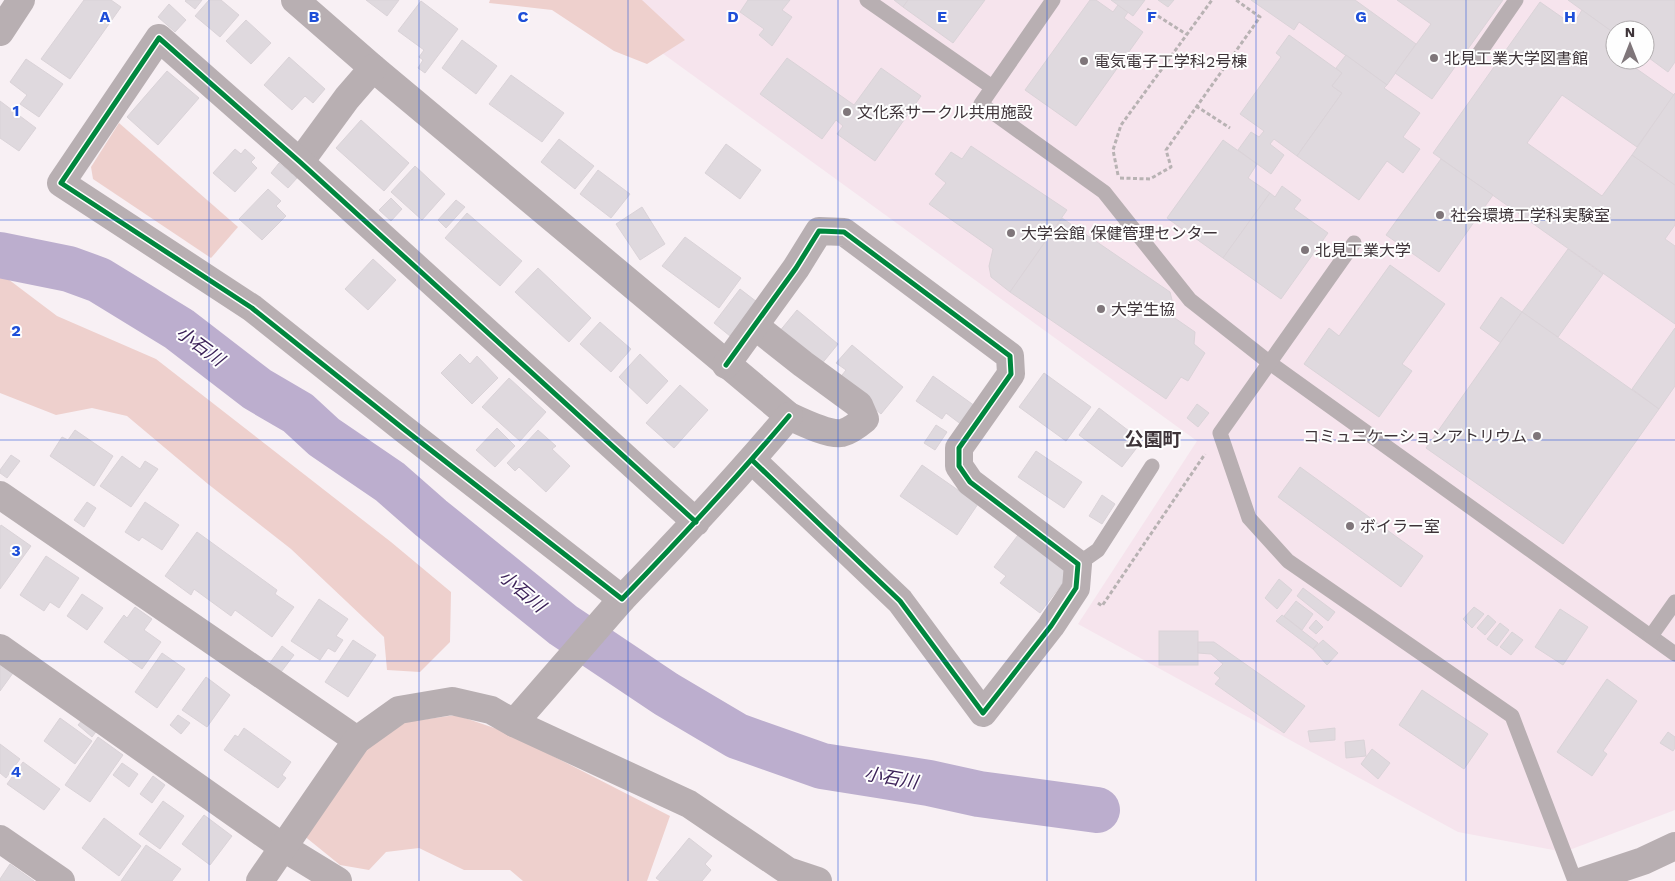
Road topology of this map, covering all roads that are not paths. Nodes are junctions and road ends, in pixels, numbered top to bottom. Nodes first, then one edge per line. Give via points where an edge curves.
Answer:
1 (21, 0) edge
2 (295, 0) edge
3 (868, 0) edge
4 (1053, 0) edge
5 (1516, 0) edge
6 (0, 32) edge
7 (1478, 55) dead end
8 (360, 82) junction
9 (992, 87) junction
10 (300, 162) junction
11 (1354, 243) dead end
12 (755, 326) junction
13 (1270, 363) junction
14 (726, 365) junction
15 (789, 416) junction
16 (752, 460) junction
17 (1152, 466) dead end
18 (0, 495) edge
19 (696, 522) junction
20 (1078, 564) junction
21 (622, 599) junction
22 (1675, 602) edge
23 (1651, 636) junction
24 (0, 648) edge
25 (1675, 654) edge
26 (514, 723) junction
27 (357, 740) junction
28 (0, 839) edge
29 (1675, 846) edge
30 (284, 848) junction
31 (61, 881) edge
32 (260, 881) edge
33 (338, 881) edge
34 (818, 881) edge
35 (1575, 881) edge
36 (1583, 881) edge

1 - 6 street
2 - 8 street
3 - 9 lane
4 - 9 lane
5 - 7 lane
8 - 10 street
8 - 14 street
9 - 13 lane via 981,104 1104,192 1190,300
10 - 19 street
10 - 21 street via 159,38 61,183 252,308
11 - 13 lane
12 - 14 street
12 - 15 street via 860,405 865,419 841,433 818,429
12 - 20 street via 819,231 844,232 1010,356 1011,374 958,448 960,466 970,482
13 - 23 lane
13 - 35 lane via 1220,433 1249,518 1288,562 1512,716
14 - 15 street
15 - 16 street
16 - 19 street
16 - 20 street via 900,601 983,712 1076,588
17 - 20 lane via 1098,550
18 - 27 street
19 - 21 street
21 - 26 street
22 - 23 lane
23 - 25 lane
24 - 30 street
26 - 27 street via 491,710 452,701 399,710
26 - 34 street via 690,804 788,871
27 - 30 street
28 - 31 street
29 - 36 street via 1643,862
30 - 32 street
30 - 33 street

